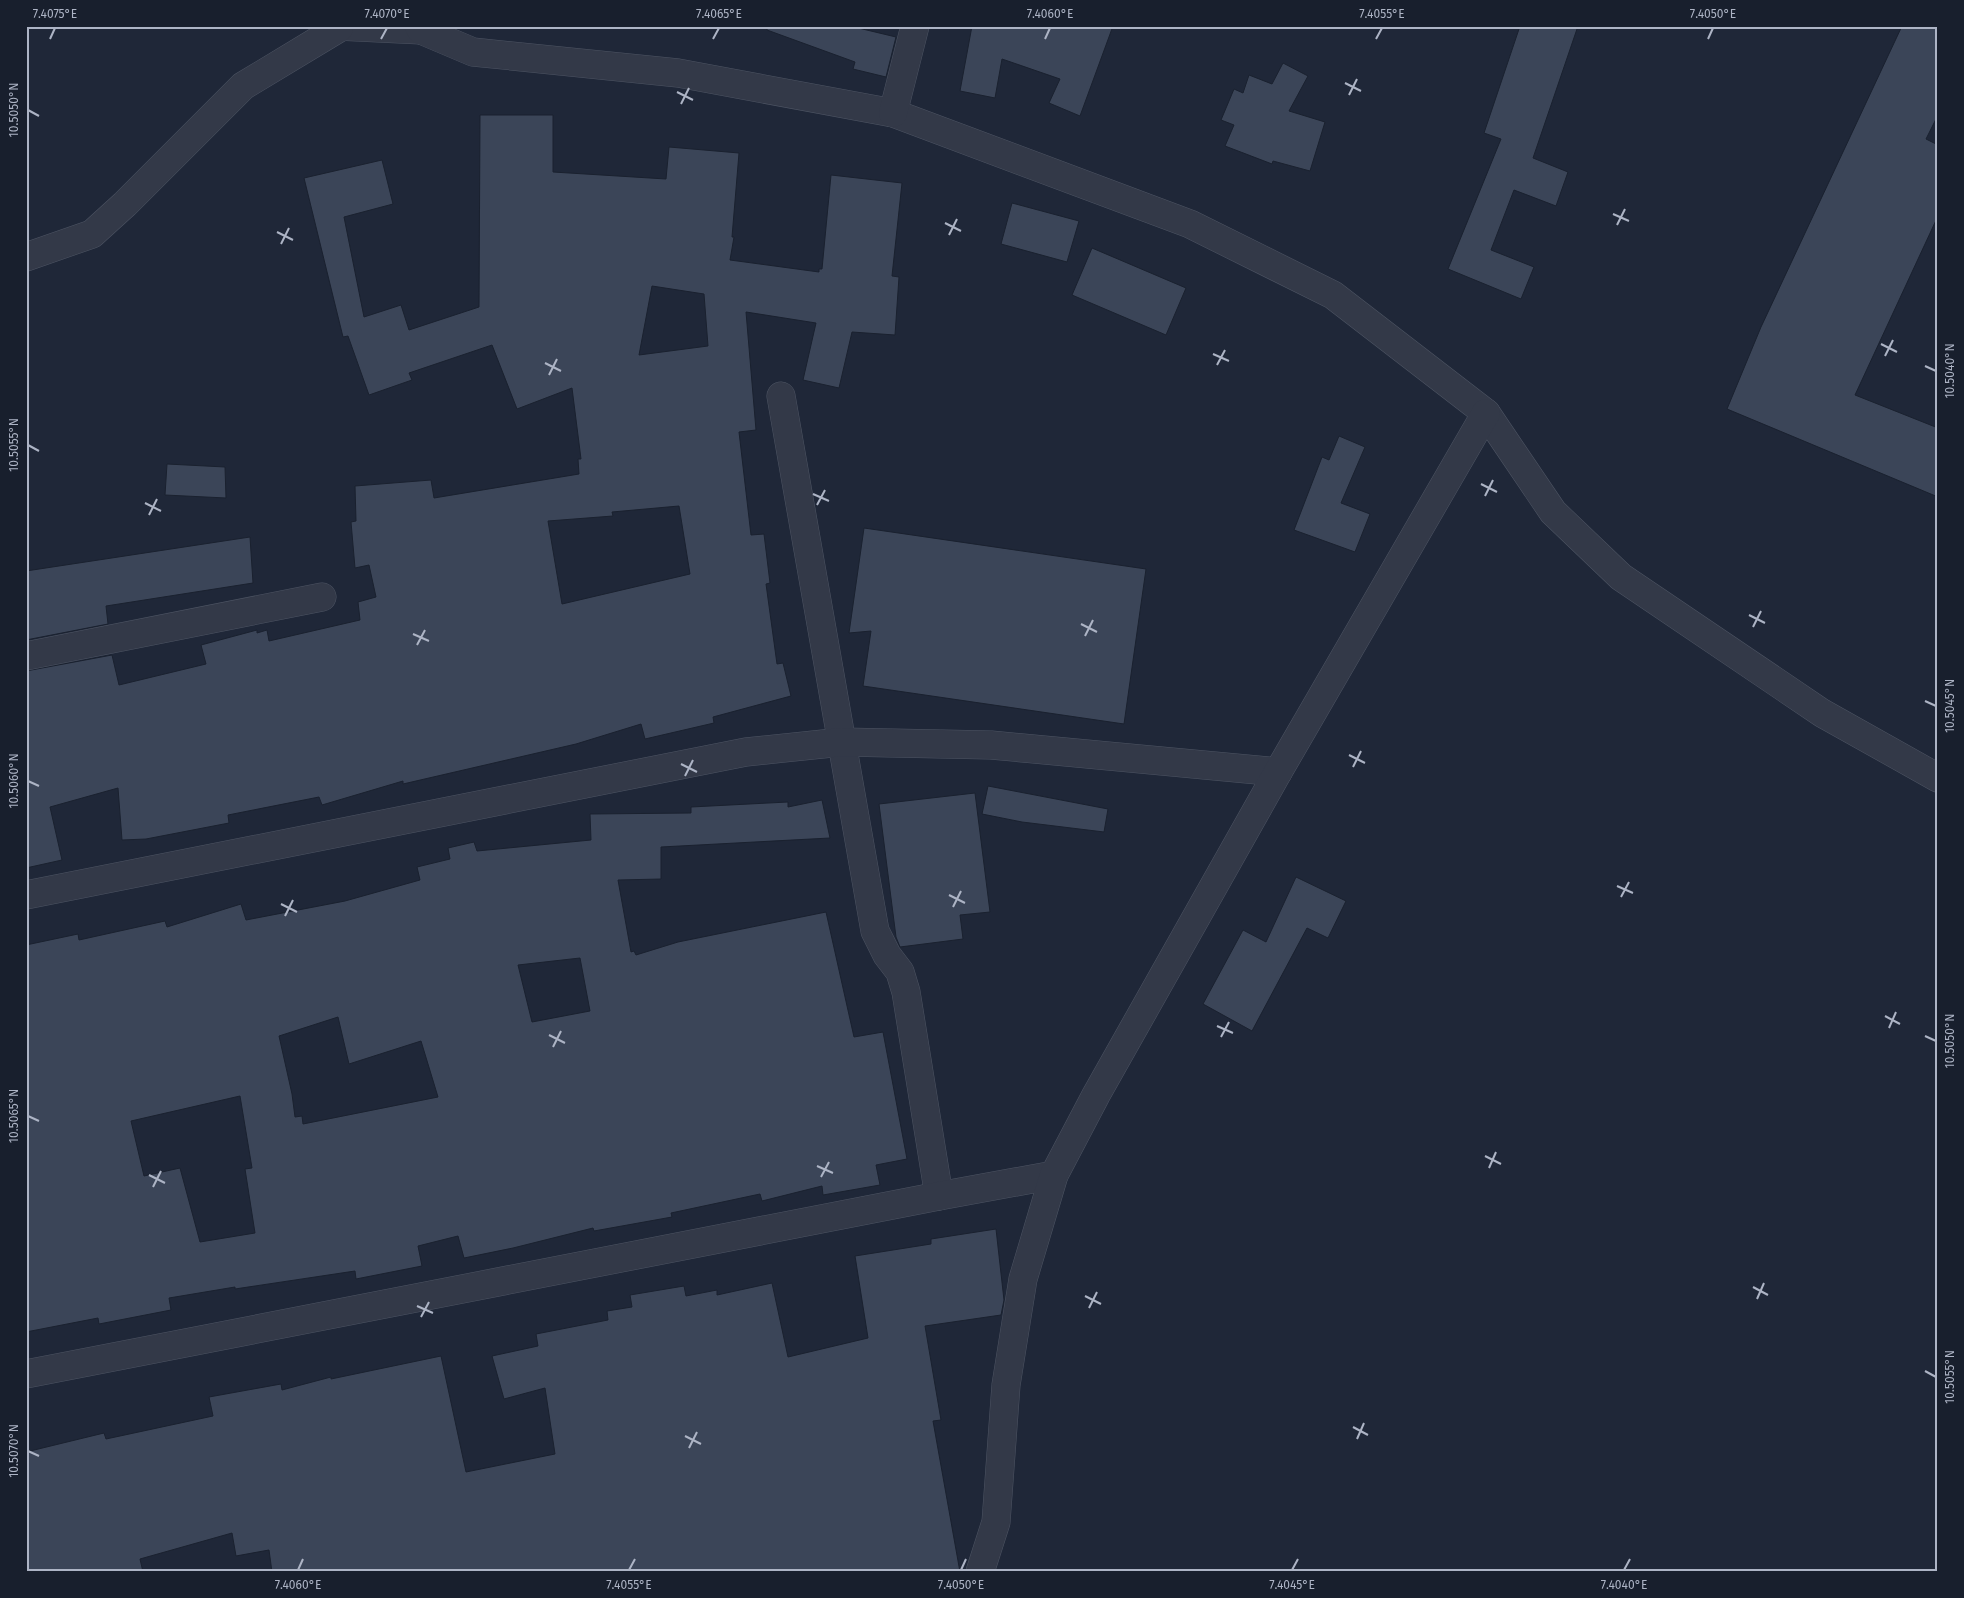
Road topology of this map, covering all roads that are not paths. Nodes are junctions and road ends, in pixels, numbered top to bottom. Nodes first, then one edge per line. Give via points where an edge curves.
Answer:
1 (915, 26) edge
2 (337, 27) edge
3 (420, 28) edge
4 (893, 113) junction
5 (26, 258) edge
6 (781, 396) dead end
7 (1486, 413) junction
8 (322, 597) dead end
9 (26, 656) edge
10 (842, 742) junction
11 (1278, 772) junction
12 (1938, 778) edge
13 (26, 895) edge
14 (1054, 1175) junction
15 (939, 1196) junction
16 (26, 1374) edge
17 (980, 1572) edge

1 - 4 street
2 - 3 street
2 - 5 street via 243,86 92,234
3 - 4 street via 473,52 678,73
4 - 7 street via 1190,224 1333,295
6 - 10 street
7 - 11 street
7 - 12 street via 1552,512 1621,577 1822,713
8 - 9 street
10 - 11 street via 991,744
10 - 13 street via 746,752
10 - 15 street via 875,931 900,972 906,992
11 - 14 street
14 - 15 street
14 - 17 street via 1023,1279 1006,1385 996,1522
15 - 16 street

